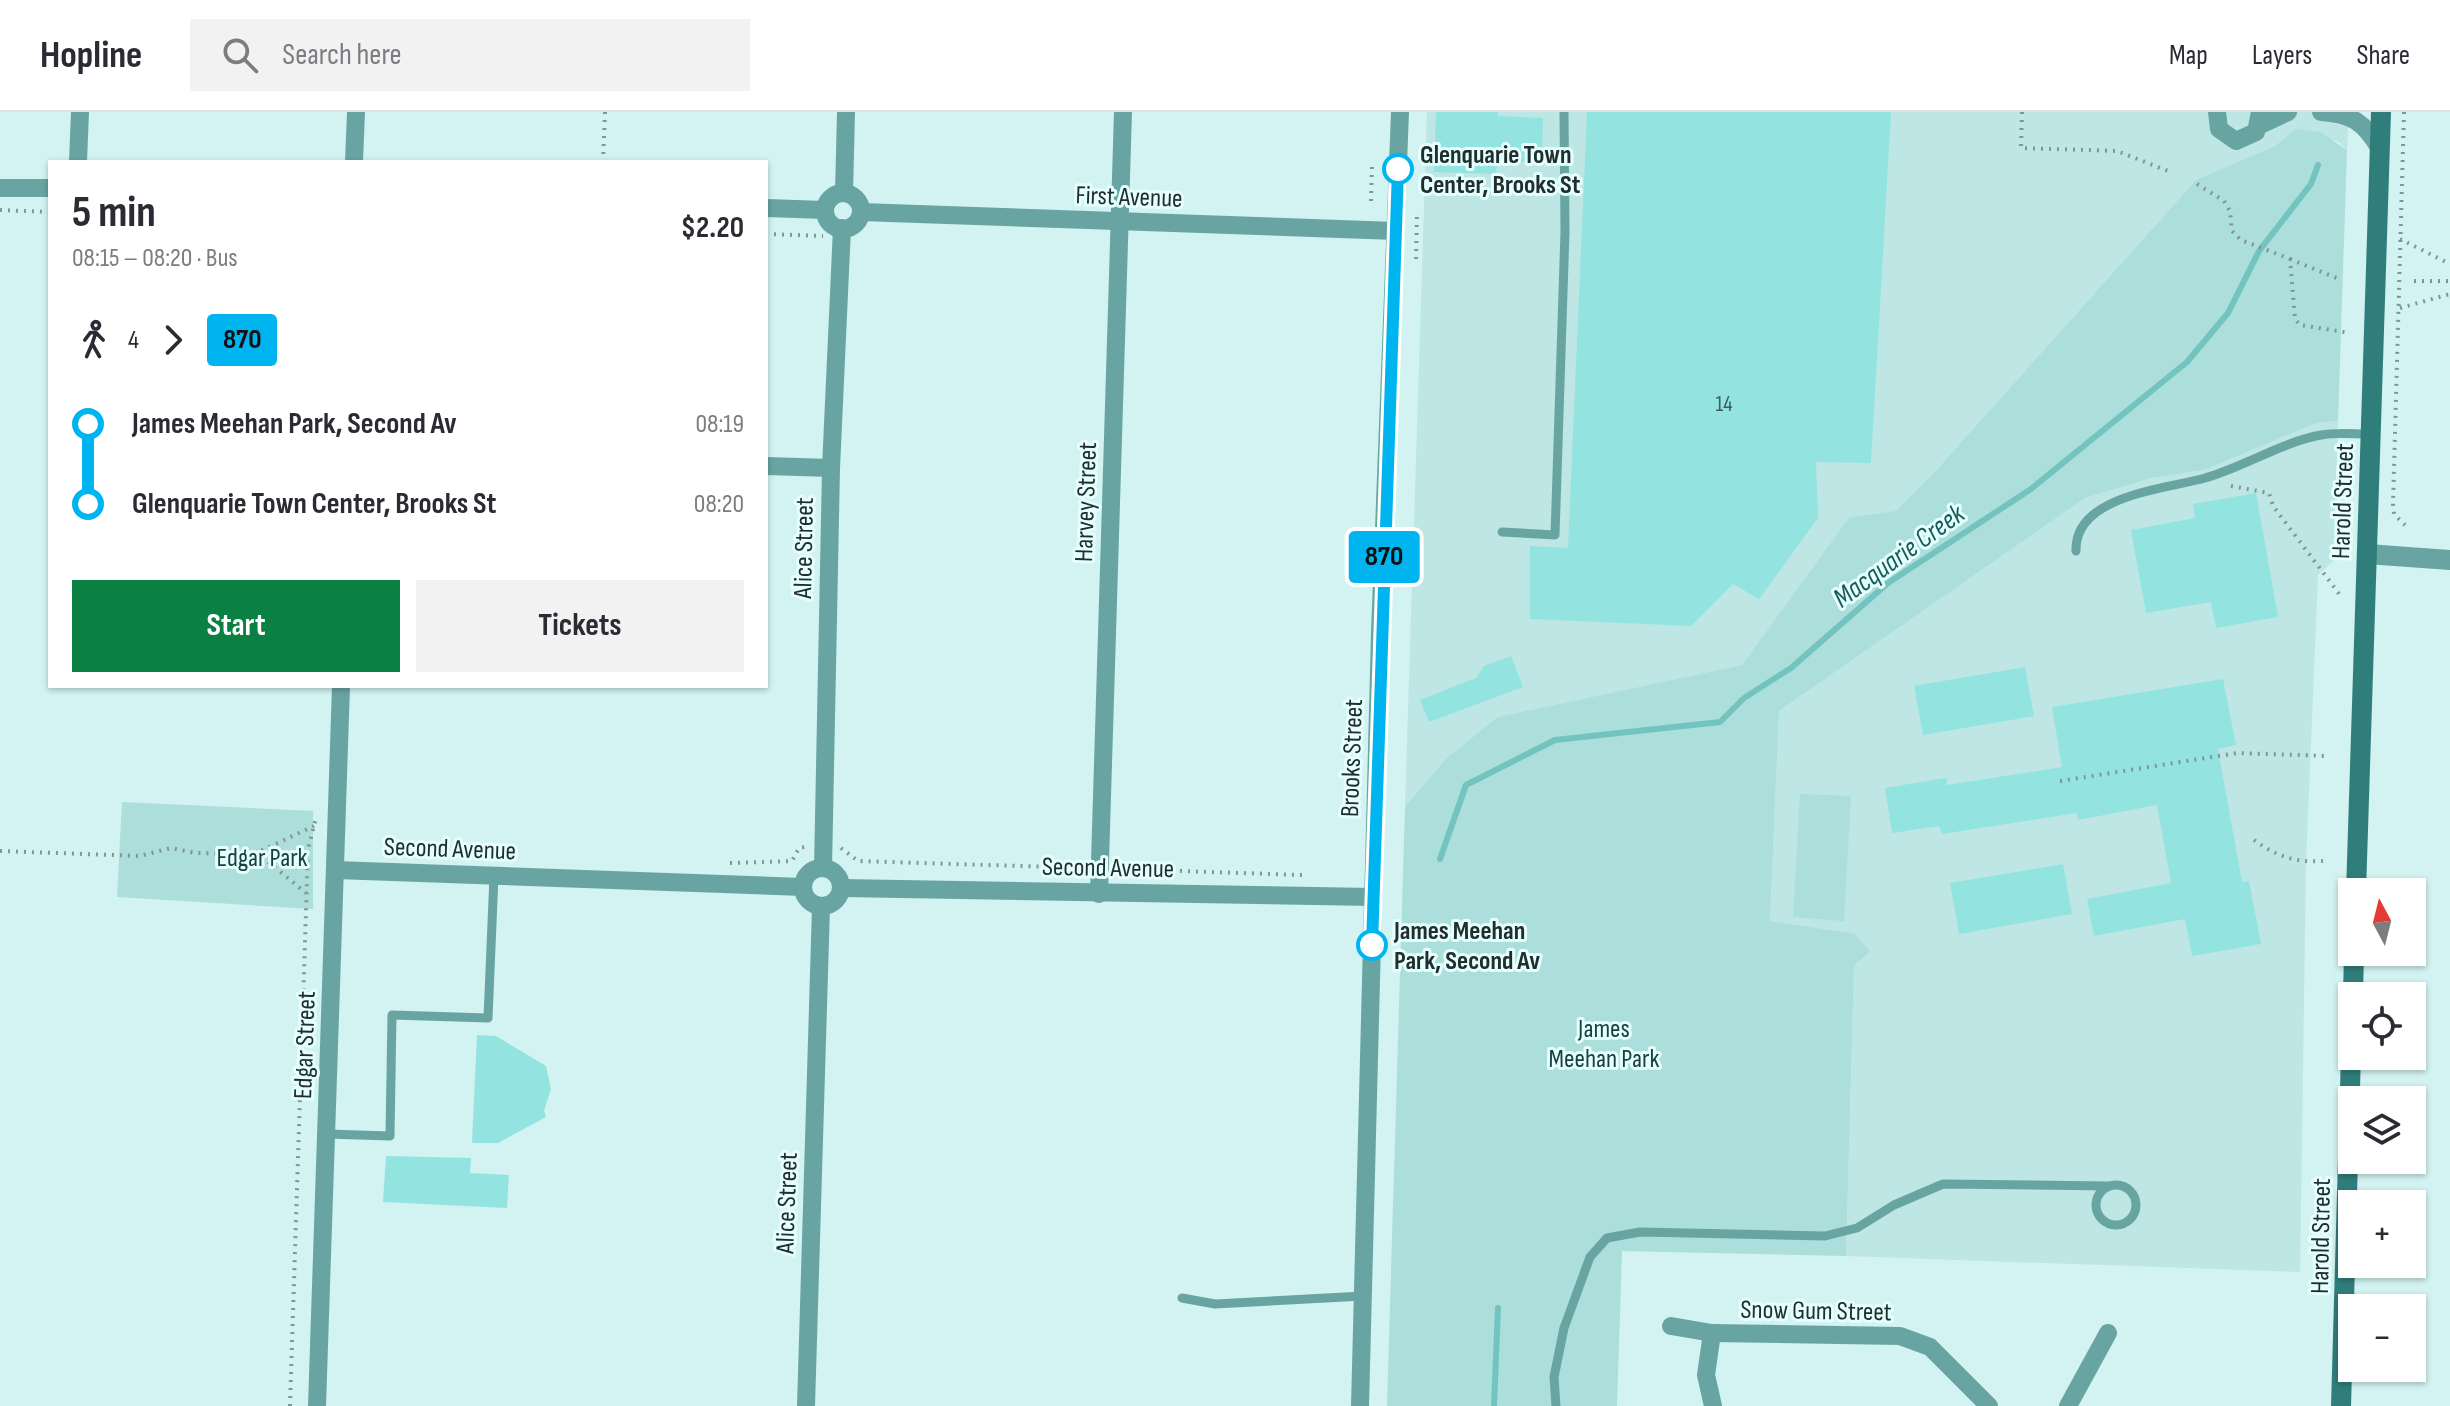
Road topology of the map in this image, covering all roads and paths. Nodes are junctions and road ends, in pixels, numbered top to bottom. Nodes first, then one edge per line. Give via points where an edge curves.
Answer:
1 (80, 112) edge
2 (356, 112) edge
3 (605, 112) edge
4 (846, 112) edge
5 (1123, 112) edge
6 (1400, 112) edge
7 (1564, 112) edge
8 (2022, 112) edge
9 (2288, 112) edge
10 (2321, 112) edge
11 (2381, 112) edge
12 (2404, 112) edge
13 (2215, 113) edge
14 (2360, 114) edge
15 (2260, 119) edge
16 (2380, 149) junction
17 (78, 160) edge
18 (354, 160) edge
19 (603, 160) edge
20 (1372, 165) dead end
21 (2168, 171) dead end
22 (2197, 184) dead end
23 (0, 188) edge
24 (48, 188) edge
25 (844, 193) junction
26 (1371, 201) dead end
27 (1418, 201) dead end
28 (768, 208) edge
29 (0, 210) edge
30 (825, 210) junction
31 (48, 212) edge
32 (861, 212) junction
33 (1119, 222) junction
34 (1396, 231) junction
35 (834, 232) junction
36 (768, 234) edge
37 (2400, 239) junction
38 (1416, 259) dead end
39 (2290, 259) junction
40 (2450, 264) edge
41 (2339, 279) dead end
42 (2414, 281) dead end
43 (2450, 281) edge
44 (2450, 294) edge
45 (2400, 308) dead end
46 (2350, 333) dead end
47 (2371, 434) junction
48 (768, 466) edge
49 (831, 468) junction
50 (2231, 486) dead end
51 (2405, 525) dead end
52 (1502, 532) dead end
53 (2076, 551) dead end
54 (2367, 554) junction
55 (2450, 560) edge
56 (2340, 595) dead end
57 (341, 688) edge
58 (2327, 756) dead end
59 (2060, 781) dead end
60 (317, 813) dead end
61 (315, 826) junction
62 (2254, 840) dead end
63 (807, 846) dead end
64 (840, 848) dead end
65 (0, 851) edge
66 (254, 854) junction
67 (858, 861) dead end
68 (2323, 861) dead end
69 (785, 862) dead end
70 (823, 868) junction
71 (336, 870) junction
72 (494, 876) junction
73 (2356, 878) edge
74 (803, 887) junction
75 (842, 888) junction
76 (306, 893) junction
77 (1099, 894) junction
78 (1373, 897) junction
79 (821, 907) junction
80 (2351, 1070) edge
81 (327, 1134) junction
82 (2108, 1186) junction
83 (1363, 1296) junction
84 (1182, 1298) dead end
85 (1671, 1326) dead end
86 (1712, 1333) junction
87 (2108, 1333) dead end
88 (290, 1406) edge
89 (317, 1406) edge
90 (806, 1406) edge
91 (1360, 1406) edge
92 (1556, 1406) edge
93 (1713, 1406) edge
94 (1989, 1406) edge
95 (2068, 1406) edge
96 (2341, 1406) edge

1 - 17 street
2 - 18 street
3 - 19 path
4 - 25 street
5 - 33 street, Harvey Street
6 - 34 street, Brooks Street
7 - 52 lane via 1555,535
8 - 21 path via 2021,148 2117,151
9 - 15 street
10 - 14 street
11 - 16 main road, Harold Street
12 - 37 path
13 - 15 street via 2219,129 2236,141 2251,137
14 - 16 street
16 - 47 main road, Harold Street
20 - 26 path
22 - 39 path via 2224,201 2232,231 2241,240
23 - 24 street
25 - 30 street via 831,198
25 - 32 street via 856,199
27 - 38 path
28 - 30 street
29 - 31 path
30 - 35 street
32 - 33 street, First Avenue
32 - 35 street via 855,224
33 - 34 street, First Avenue
33 - 77 street, Harvey Street
34 - 78 street, Brooks Street
35 - 36 path
35 - 49 street, Alice Street
37 - 40 path
37 - 51 path via 2393,504 2394,514
39 - 41 path
39 - 46 path via 2295,319 2300,325
42 - 43 path
44 - 45 path
47 - 53 lane via 2319,435 2204,478 2125,497 2080,529
47 - 54 main road, Harold Street
48 - 49 street
49 - 70 street, Alice Street
50 - 56 path via 2269,493 2273,506
54 - 55 street
54 - 73 main road, Harold Street
57 - 71 street, Edgar Street
58 - 59 path via 2237,753
60 - 61 path
61 - 66 path
61 - 76 path
62 - 68 path via 2274,854
63 - 69 path
64 - 67 path
65 - 66 path via 140,856 171,848
66 - 76 path
70 - 74 street via 810,873
70 - 75 street via 837,874
71 - 72 street, Second Avenue
71 - 81 street, Edgar Street
72 - 74 street, Second Avenue
72 - 81 lane via 488,1018 392,1015 390,1136
74 - 79 street via 808,900
75 - 77 street, Second Avenue
75 - 79 street via 835,902
76 - 88 path
77 - 78 street, Second Avenue
78 - 83 street, Brooks Street
79 - 90 street, Alice Street
80 - 96 main road, Harold Street
81 - 89 street, Edgar Street
82 - 82 lane via 2128,1188 2136,1199 2131,1219 2119,1225 2106,1223 2097,1214 2095,1201
82 - 92 lane via 1943,1184 1857,1228 1825,1236 1640,1232 1607,1238 1590,1257 1564,1328 1554,1377
83 - 84 lane via 1215,1304
83 - 91 street, Brooks Street
85 - 86 street, Snow Gum Street
86 - 93 street, Snow Gum Street via 1706,1375
86 - 94 street, Snow Gum Street via 1900,1336 1930,1347
87 - 95 street

